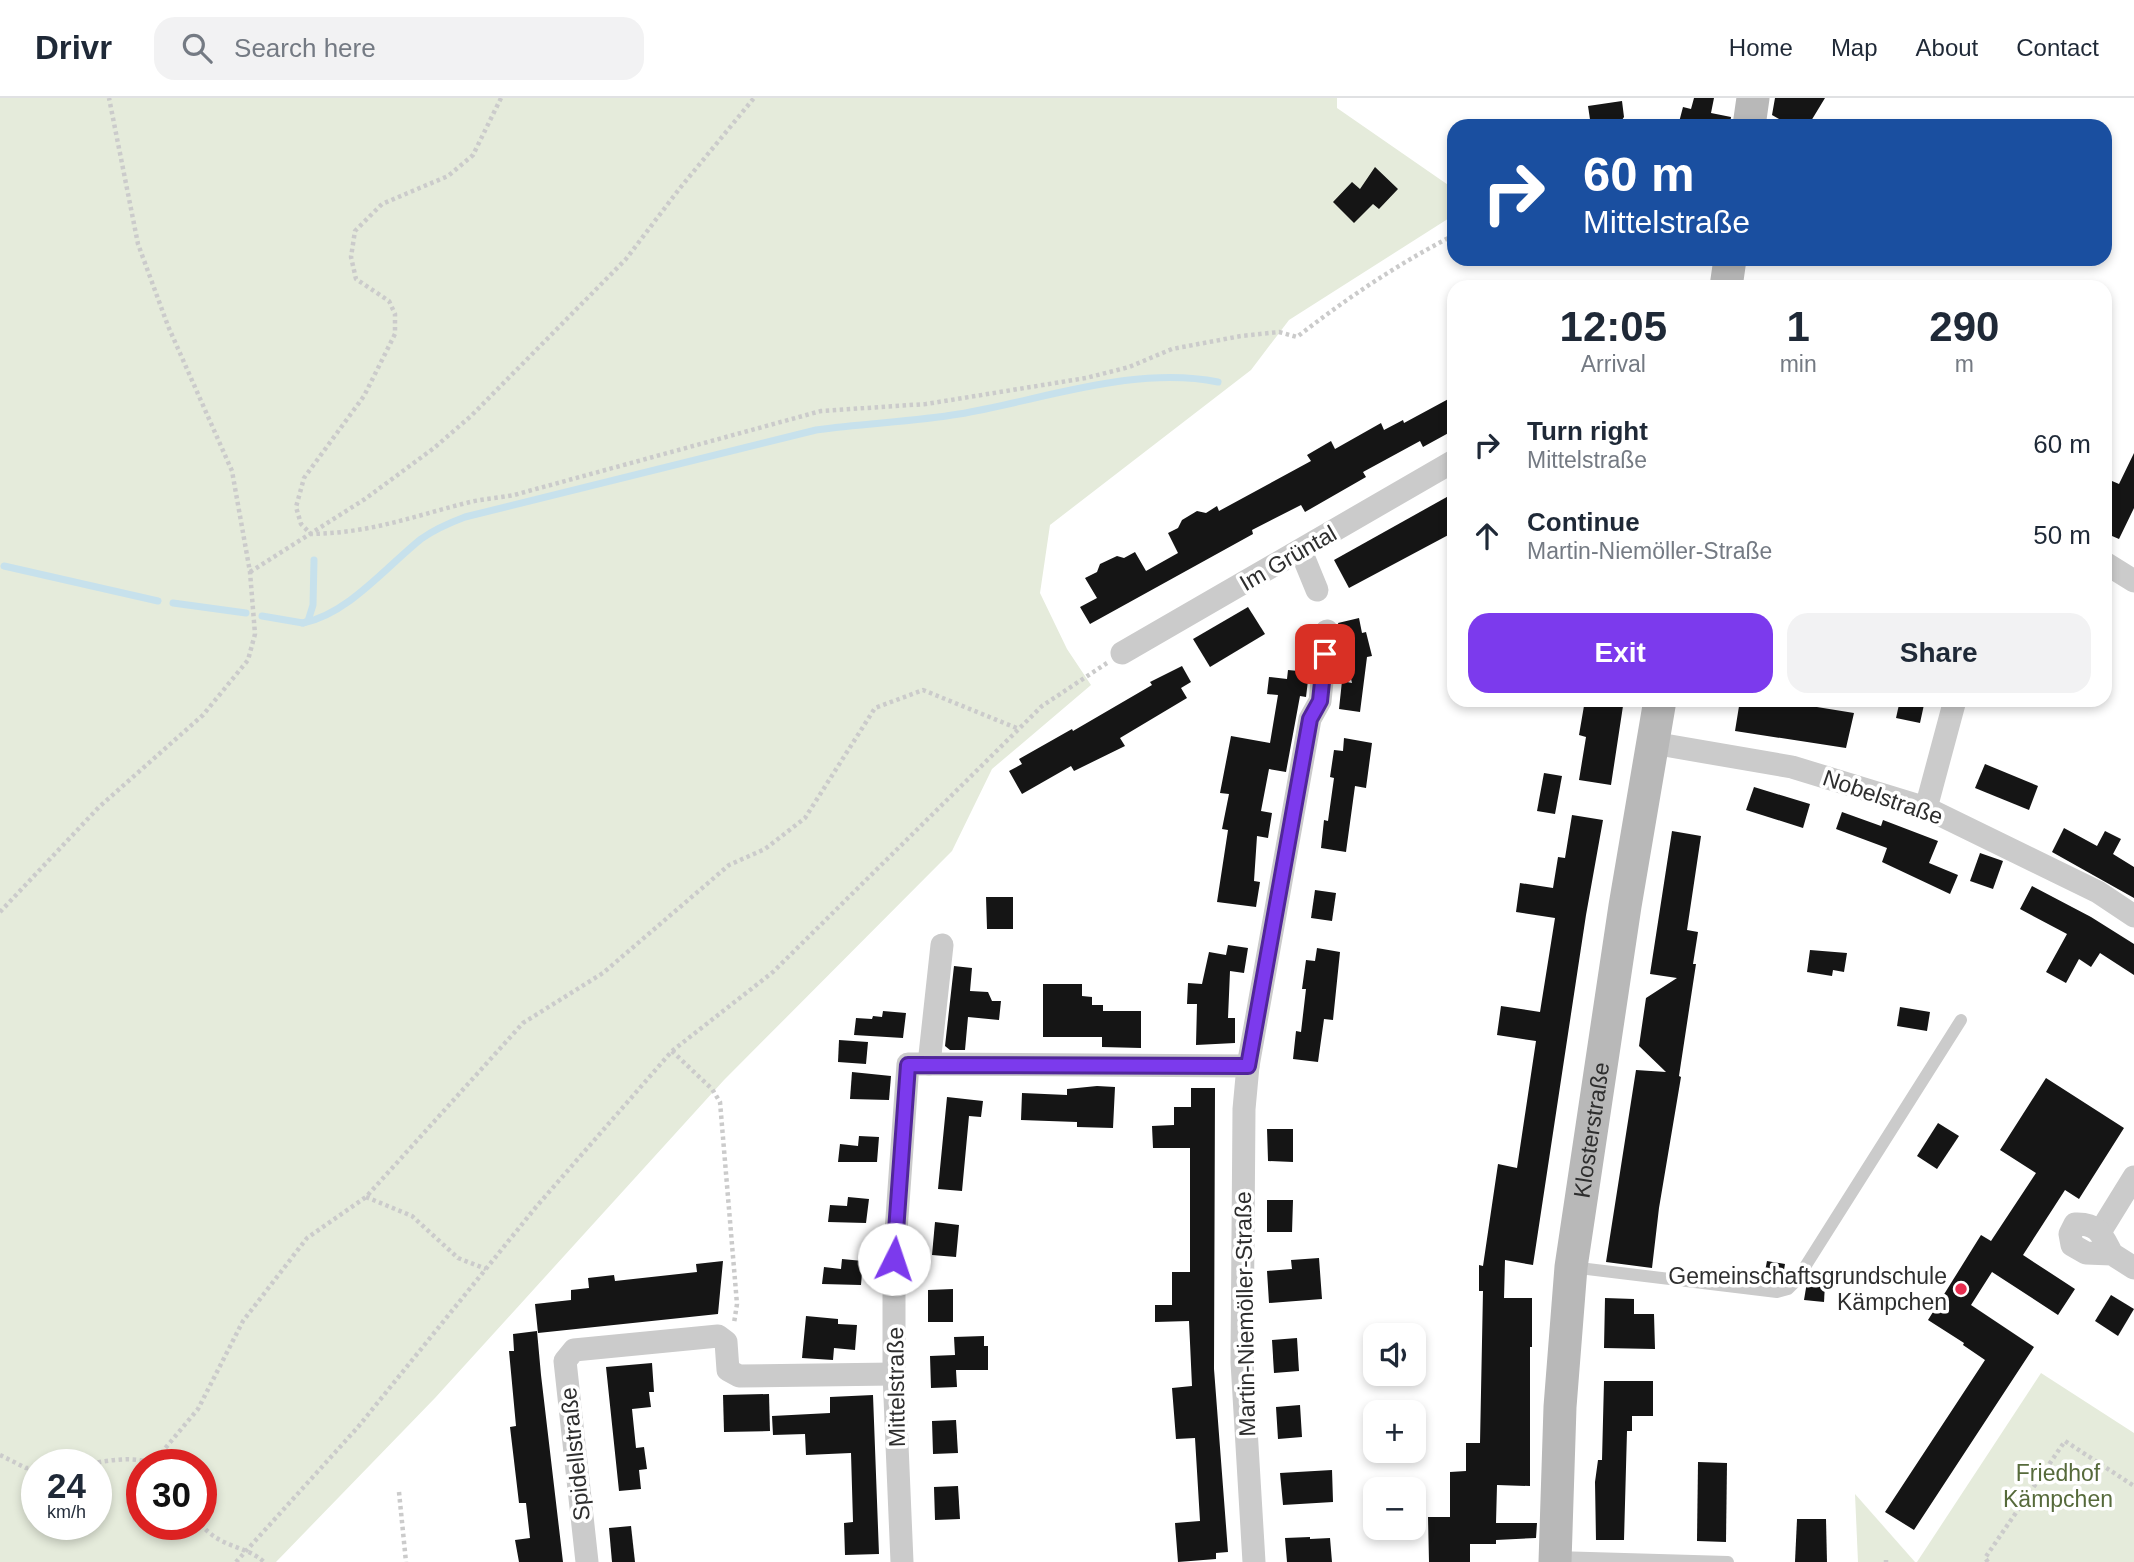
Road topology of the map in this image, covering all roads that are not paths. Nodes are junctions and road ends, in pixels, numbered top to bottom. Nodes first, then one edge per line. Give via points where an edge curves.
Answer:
1 (1754, 98) edge
2 (1750, 119) edge
3 (1447, 465) edge
4 (1301, 551) junction
5 (2112, 566) edge
6 (2133, 577) edge
7 (1317, 590) dead end
8 (1327, 631) dead end
9 (1122, 653) road end
10 (1659, 707) edge
11 (1953, 707) edge
12 (1653, 743) junction
13 (1926, 808) junction
14 (2134, 916) edge
15 (942, 945) dead end
16 (1961, 1020) dead end
17 (929, 1065) junction
18 (1248, 1066) junction
19 (2134, 1177) edge
20 (2100, 1232) junction
21 (2112, 1254) junction
22 (1571, 1267) junction
23 (2134, 1268) edge
24 (894, 1374) junction
25 (1555, 1559) edge
26 (587, 1562) edge
27 (902, 1562) edge
28 (1254, 1562) edge
29 (1728, 1562) edge

1 - 2 main road
3 - 4 street, Im Grüntal
4 - 7 street
4 - 9 street, Im Grüntal
5 - 6 street
8 - 18 street, Martin-Niemöller-Straße via 1320,701 1310,719
10 - 12 main road, Klosterstraße
11 - 13 street
12 - 13 street, Nobelstraße via 1792,767
12 - 22 main road, Klosterstraße
13 - 14 street, Nobelstraße via 2098,892
15 - 17 street
16 - 22 lane via 1788,1289 1777,1292
17 - 18 street
17 - 24 street, Mittelstraße via 908,1065 894,1259
18 - 28 street, Martin-Niemöller-Straße via 1242,1362
19 - 20 street
20 - 21 street
20 - 21 street via 2088,1223 2075,1224 2070,1234 2072,1245 2086,1253
21 - 23 street
22 - 25 main road, Klosterstraße
24 - 26 street, Spidellstraße via 739,1376 728,1370 726,1342 718,1336 574,1350 565,1361
24 - 27 street, Mittelstraße
25 - 29 lane

